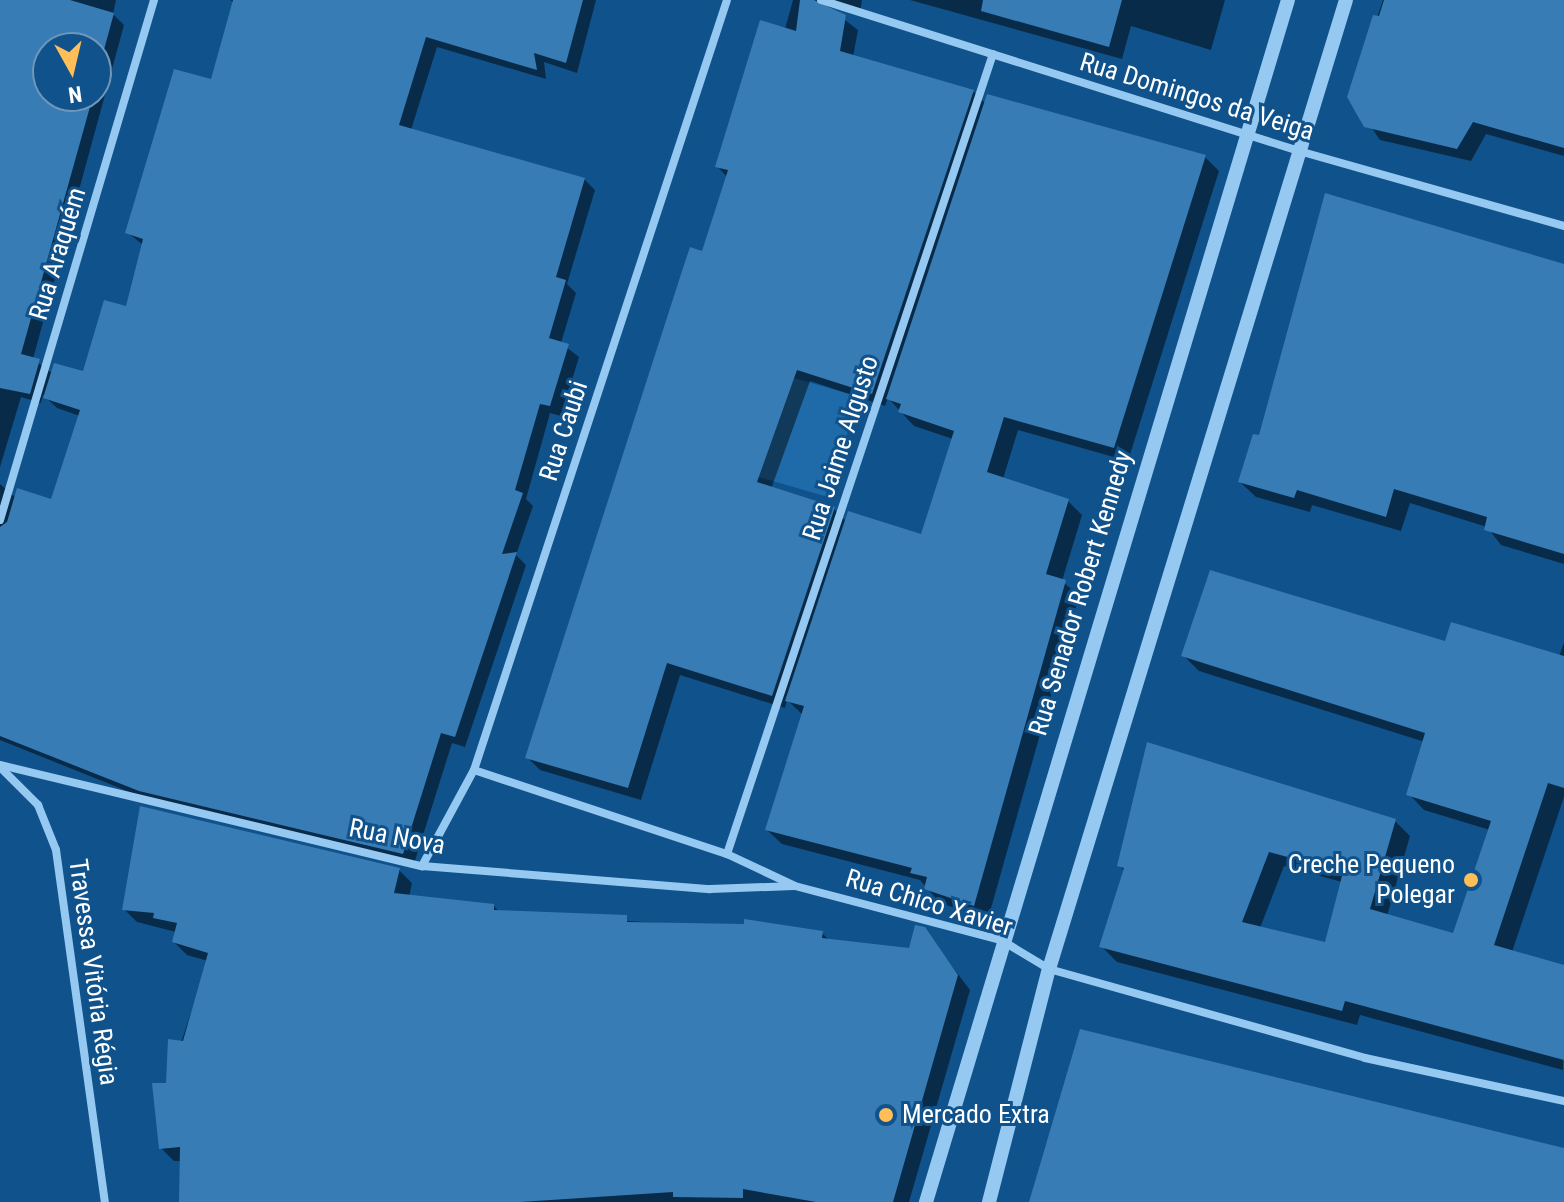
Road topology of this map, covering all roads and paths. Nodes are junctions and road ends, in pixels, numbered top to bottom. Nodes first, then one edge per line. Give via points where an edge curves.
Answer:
1 (154, 0) edge
2 (727, 0) edge
3 (821, 0) edge
4 (1288, 0) edge
5 (1346, 0) edge
6 (993, 54) junction
7 (1246, 133) junction
8 (1299, 151) junction
9 (1564, 226) edge
10 (0, 520) edge
11 (0, 766) edge
12 (474, 770) junction
13 (727, 854) junction
14 (422, 866) junction
15 (795, 886) junction
16 (1001, 940) junction
17 (1049, 969) junction
18 (1564, 1100) edge
19 (105, 1202) edge
20 (926, 1202) edge
21 (989, 1202) edge

1 - 10 street, Rua Araquém
2 - 12 street, Rua Caubi
3 - 6 street, Rua Domingos da Veiga
4 - 7 street, Rua Senador Robert Kennedy
5 - 8 street
6 - 7 street, Rua Domingos da Veiga
6 - 13 street, Rua Jaime Algusto
7 - 8 street, Rua Domingos da Veiga
7 - 16 street, Rua Senador Robert Kennedy
8 - 9 street, Rua Domingos da Veiga
8 - 17 street
11 - 14 street, Rua Nova
11 - 19 street, Travessa Vitória Régia via 38,805 56,850
12 - 13 street, Rua Chico Xavier
12 - 14 street, Rua Caubi
13 - 15 street, Rua Chico Xavier
14 - 15 street, Rua Nova via 710,889
15 - 16 street, Rua Chico Xavier
16 - 17 street, Rua Chico Xavier
16 - 20 street, Rua Senador Robert Kennedy
17 - 18 street, Rua Chico Xavier via 1365,1058
17 - 21 street

